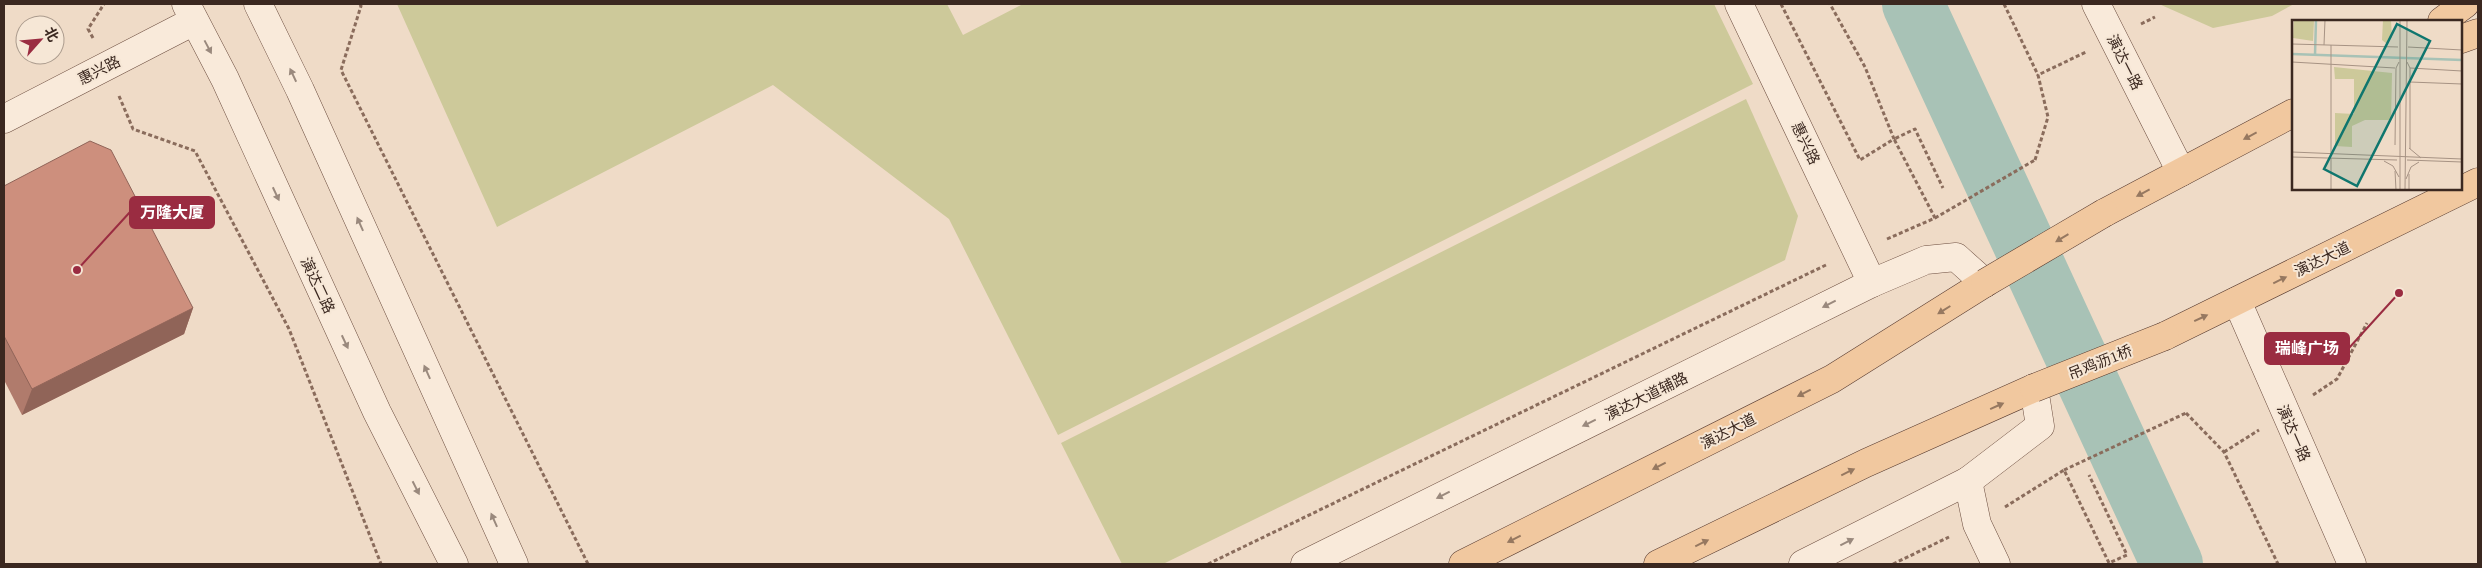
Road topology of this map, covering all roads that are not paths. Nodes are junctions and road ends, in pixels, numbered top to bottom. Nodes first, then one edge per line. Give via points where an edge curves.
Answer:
1 (258, 4) edge
2 (1739, 4) edge
3 (2096, 4) edge
4 (2465, 4) edge
5 (190, 12) edge
6 (2443, 20) edge
7 (2478, 33) edge
8 (2462, 39) edge
9 (2292, 114) edge
10 (4, 119) edge
11 (2181, 172) junction
12 (2478, 182) edge
13 (2462, 190) edge
14 (2462, 190) edge
15 (1872, 282) junction
16 (1985, 283) junction
17 (2237, 301) junction
18 (2165, 336) joint
19 (2034, 388) junction
20 (1968, 481) junction
21 (454, 564) edge
22 (514, 564) edge
23 (1305, 564) edge
24 (1463, 564) edge
25 (1658, 564) edge
26 (1803, 564) edge
27 (1996, 564) edge
28 (2352, 564) edge

22 -> 1 main road via 297,83
2 - 15 main road, 惠兴路
3 - 11 main road, 演达一路
4 - 6 main road
5 - 10 main road, 惠兴路 via 106,66
5 -> 21 main road, 演达二路 via 225,78 377,412
7 - 8 main road
9 -> 11 main road
11 -> 16 main road, bridge
14 -> 12 main road, 演达大道
17 -> 13 main road, 演达大道
15 - 16 main road, 演达大道辅路 via 1926,260 1956,257
15 -> 23 main road, 演达大道辅路
16 -> 24 main road, 演达大道 via 1832,379
18 -> 17 main road, 演达大道
17 - 28 main road, 演达一路
18 - 19 main road, 吊鸡沥1桥, bridge
19 - 20 main road via 2040,426
25 -> 19 main road
26 -> 20 main road
20 - 27 main road via 1977,524

